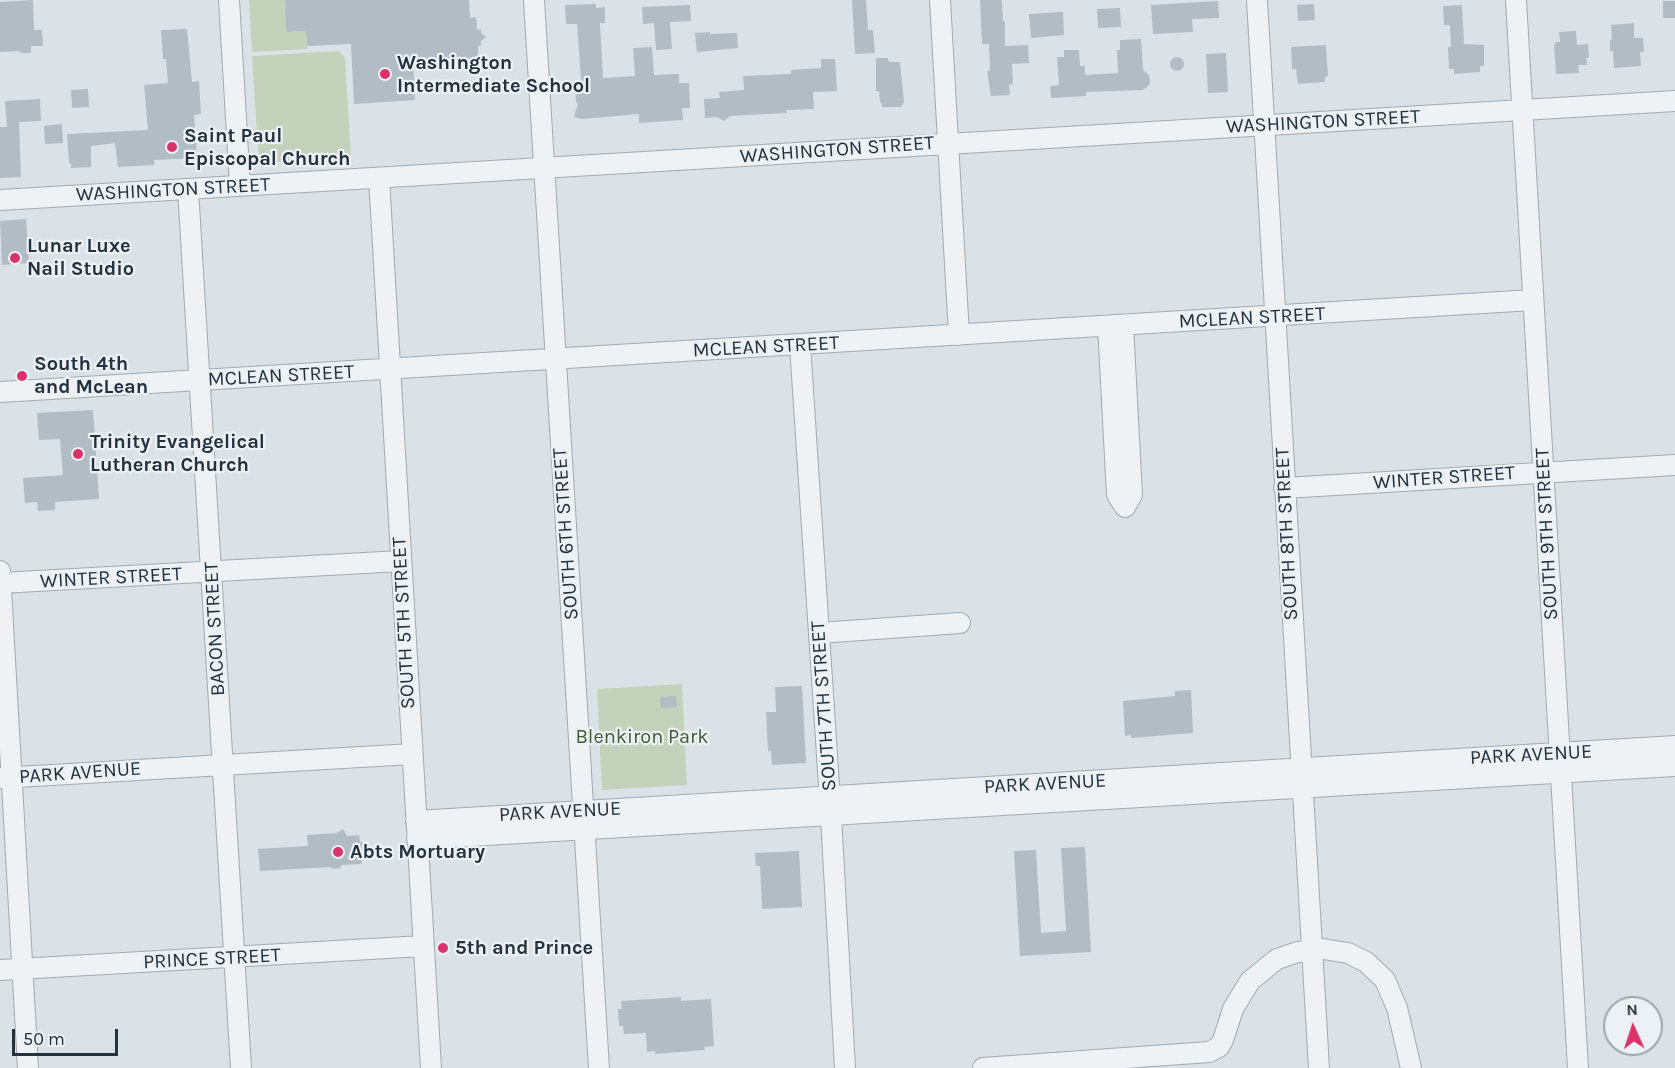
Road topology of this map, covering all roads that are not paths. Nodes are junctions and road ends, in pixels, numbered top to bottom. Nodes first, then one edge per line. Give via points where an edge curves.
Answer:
1 (229, 0) edge
2 (534, 0) edge
3 (940, 0) edge
4 (1257, 0) edge
5 (1516, 0) edge
6 (1675, 101) edge
7 (1523, 111) junction
8 (1265, 125) junction
9 (948, 143) junction
10 (545, 168) junction
11 (379, 178) junction
12 (240, 186) junction
13 (188, 189) junction
14 (0, 200) edge
15 (1533, 300) junction
16 (1275, 317) junction
17 (1115, 326) junction
18 (958, 335) junction
19 (800, 345) junction
20 (556, 360) junction
21 (389, 369) junction
22 (200, 380) junction
23 (0, 392) edge
24 (1675, 465) edge
25 (1544, 472) junction
26 (1284, 488) junction
27 (401, 561) junction
28 (0, 571) edge
29 (211, 572) junction
30 (0, 583) edge
31 (960, 623) dead end
32 (819, 633) junction
33 (1675, 746) edge
34 (412, 754) junction
35 (1561, 762) junction
36 (223, 764) junction
37 (1675, 766) edge
38 (1302, 768) junction
39 (5, 778) edge
40 (1303, 788) junction
41 (830, 806) junction
42 (584, 821) junction
43 (416, 830) junction
44 (423, 946) junction
45 (1312, 950) junction
46 (235, 958) junction
47 (21, 969) junction
48 (0, 970) edge
49 (28, 1068) edge
50 (241, 1068) edge
51 (431, 1068) edge
52 (599, 1068) edge
53 (845, 1068) edge
54 (983, 1068) edge
55 (1319, 1068) edge
56 (1411, 1068) edge
57 (1578, 1068) edge

1 - 12 street
2 - 10 street, SOUTH 6TH STREET
3 - 9 street
4 - 8 street, SOUTH 8TH STREET
5 - 7 street, SOUTH 9TH STREET
6 - 7 street, WASHINGTON STREET
7 - 8 street, WASHINGTON STREET
7 - 15 street, SOUTH 9TH STREET
8 - 9 street, WASHINGTON STREET
8 - 16 street, SOUTH 8TH STREET
9 - 10 street, WASHINGTON STREET
9 - 18 street
10 - 11 street, WASHINGTON STREET
10 - 20 street, SOUTH 6TH STREET
11 - 12 street, WASHINGTON STREET
11 - 21 street, SOUTH 5TH STREET
12 - 13 street, WASHINGTON STREET
13 - 14 street, WASHINGTON STREET
13 - 22 street, BACON STREET
15 - 16 street, MCLEAN STREET
15 - 25 street, SOUTH 9TH STREET
16 - 17 street, MCLEAN STREET
16 - 26 street, SOUTH 8TH STREET
17 - 17 street via 1118,495 1125,507 1132,495
17 - 18 street, MCLEAN STREET
18 - 19 street, MCLEAN STREET
19 - 20 street, MCLEAN STREET
19 - 32 street, SOUTH 7TH STREET
20 - 21 street, MCLEAN STREET
20 - 42 street, SOUTH 6TH STREET
21 - 22 street, MCLEAN STREET
21 - 27 street, SOUTH 5TH STREET
22 - 23 street, MCLEAN STREET
22 - 29 street, BACON STREET
24 - 25 street, WINTER STREET
25 - 26 street, WINTER STREET
25 - 35 street, SOUTH 9TH STREET
26 - 38 street, SOUTH 8TH STREET
27 - 29 street, WINTER STREET
27 - 34 street, SOUTH 5TH STREET
28 - 30 street
29 - 30 street, WINTER STREET
29 - 36 street, BACON STREET
30 - 39 street
31 - 32 street
32 - 41 street, SOUTH 7TH STREET
33 - 35 street, PARK AVENUE
34 - 36 street, PARK AVENUE
34 - 43 street, SOUTH 5TH STREET
35 - 37 street, PARK AVENUE
35 - 38 street, PARK AVENUE
35 - 40 street, PARK AVENUE
35 - 57 street, SOUTH 9TH STREET
36 - 39 street, PARK AVENUE
36 - 46 street, BACON STREET
38 - 40 street, SOUTH 8TH STREET
38 - 41 street, PARK AVENUE
39 - 47 street
40 - 41 street, PARK AVENUE
40 - 45 street, SOUTH 8TH STREET
41 - 42 street, PARK AVENUE
41 - 53 street, SOUTH 7TH STREET
42 - 43 street, PARK AVENUE
42 - 52 street, SOUTH 6TH STREET
43 - 44 street, SOUTH 5TH STREET
44 - 46 street, PRINCE STREET
44 - 51 street, SOUTH 5TH STREET
45 - 54 street via 1277,959 1250,981 1233,1009 1219,1047 1209,1052
45 - 55 street, SOUTH 8TH STREET
45 - 56 street via 1348,953 1379,972 1397,1008
46 - 47 street, PRINCE STREET
46 - 50 street, BACON STREET
47 - 48 street, PRINCE STREET
47 - 49 street

